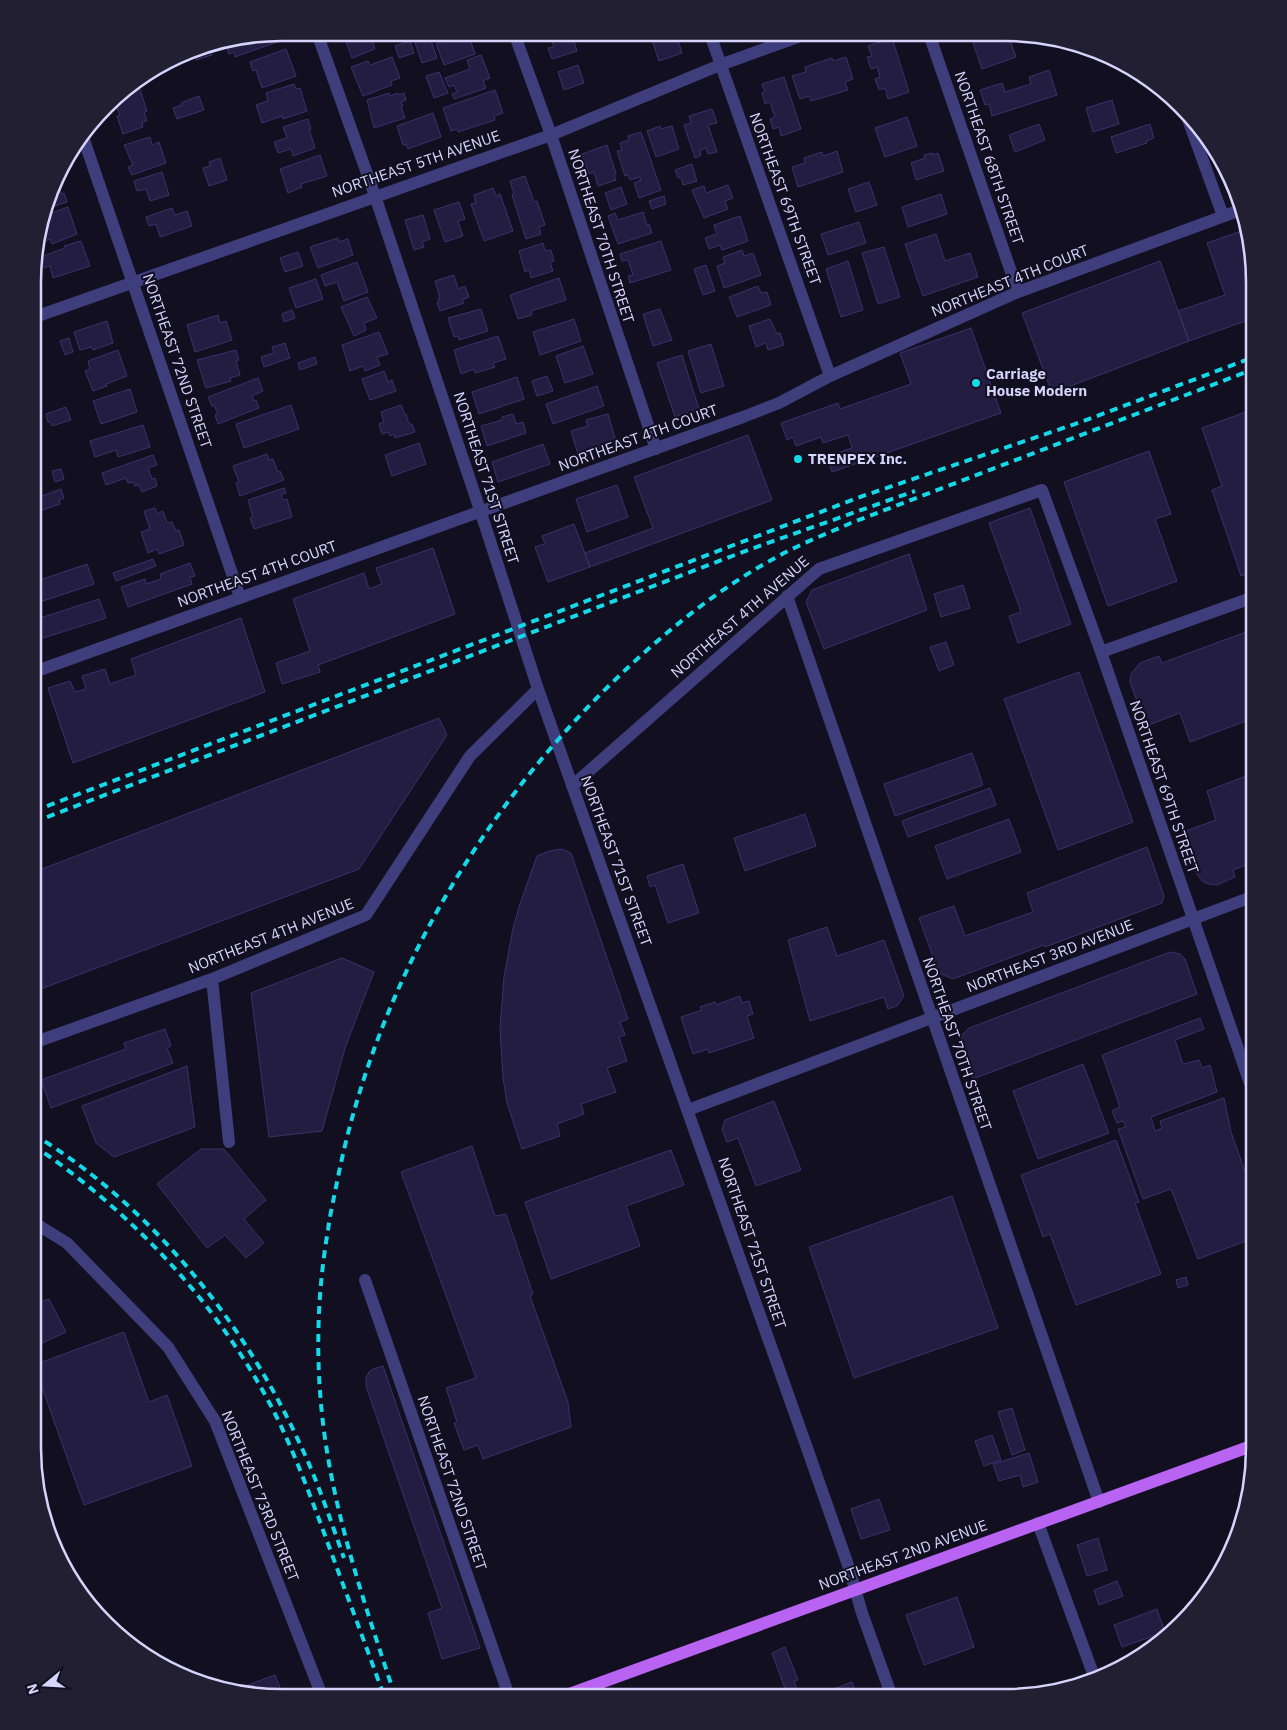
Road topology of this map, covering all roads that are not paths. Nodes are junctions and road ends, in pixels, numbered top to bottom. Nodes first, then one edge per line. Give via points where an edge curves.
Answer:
1 (320, 41) edge
2 (517, 41) edge
3 (712, 41) edge
4 (786, 41) edge
5 (931, 41) edge
6 (720, 64) junction
7 (1192, 130) edge
8 (551, 135) junction
9 (85, 143) edge
10 (375, 196) junction
11 (1235, 211) edge
12 (1223, 216) junction
13 (133, 282) junction
14 (1018, 292) junction
15 (41, 315) edge
16 (830, 376) junction
17 (656, 449) junction
18 (1042, 490) joint
19 (481, 513) junction
20 (787, 596) junction
21 (240, 597) junction
22 (1246, 600) edge
23 (1101, 652) junction
24 (41, 669) edge
25 (538, 690) junction
26 (572, 786) junction
27 (1246, 899) edge
28 (1193, 919) junction
29 (212, 979) junction
30 (931, 1019) junction
31 (41, 1040) edge
32 (1246, 1071) edge
33 (688, 1110) junction
34 (229, 1142) dead end
35 (41, 1227) edge
36 (365, 1280) dead end
37 (1246, 1448) edge
38 (1098, 1502) junction
39 (1038, 1523) junction
40 (855, 1590) junction
41 (1092, 1672) edge
42 (319, 1689) edge
43 (507, 1689) edge
44 (583, 1689) edge
45 (889, 1689) edge

1 - 10 street, NORTHEAST 71ST STREET
2 - 8 street, NORTHEAST 70TH STREET
3 - 6 street, NORTHEAST 69TH STREET
4 - 6 street, NORTHEAST 5TH AVENUE
5 - 14 street, NORTHEAST 68TH STREET
6 - 8 street, NORTHEAST 5TH AVENUE
6 - 16 street, NORTHEAST 69TH STREET
7 - 12 street
8 - 10 street, NORTHEAST 5TH AVENUE
8 - 17 street, NORTHEAST 70TH STREET
9 - 13 street, NORTHEAST 72ND STREET
10 - 13 street, NORTHEAST 5TH AVENUE
10 - 19 street, NORTHEAST 71ST STREET
11 - 12 street, NORTHEAST 4TH COURT
12 - 14 street, NORTHEAST 4TH COURT
13 - 15 street, NORTHEAST 5TH AVENUE
13 - 21 street, NORTHEAST 72ND STREET
14 - 16 street, NORTHEAST 4TH COURT
16 - 17 street, NORTHEAST 4TH COURT via 779,403
17 - 19 street, NORTHEAST 4TH COURT
18 - 20 street, NORTHEAST 4TH AVENUE via 819,569
18 - 23 street, NORTHEAST 69TH STREET
19 - 21 street, NORTHEAST 4TH COURT
19 - 25 street, NORTHEAST 71ST STREET
20 - 26 street, NORTHEAST 4TH AVENUE
20 - 30 street, NORTHEAST 70TH STREET
21 - 24 street, NORTHEAST 4TH COURT
22 - 23 street
23 - 28 street, NORTHEAST 69TH STREET
25 - 26 street, NORTHEAST 71ST STREET
25 - 29 street, NORTHEAST 4TH AVENUE via 470,756 366,915
26 - 33 street, NORTHEAST 71ST STREET
27 - 28 street, NORTHEAST 3RD AVENUE
28 - 30 street, NORTHEAST 3RD AVENUE
28 - 32 street, NORTHEAST 69TH STREET
29 - 31 street, NORTHEAST 4TH AVENUE
29 - 34 street
30 - 33 street, NORTHEAST 3RD AVENUE
30 - 38 street, NORTHEAST 70TH STREET
33 - 40 street, NORTHEAST 71ST STREET
35 - 42 street, NORTHEAST 73RD STREET via 66,1243 168,1347 215,1421
36 - 43 street, NORTHEAST 72ND STREET
37 - 38 main road, NORTHEAST 2ND AVENUE
38 - 39 main road, NORTHEAST 2ND AVENUE
39 - 40 main road, NORTHEAST 2ND AVENUE
39 - 41 street
40 - 44 main road, NORTHEAST 2ND AVENUE
40 - 45 street, NORTHEAST 71ST STREET

